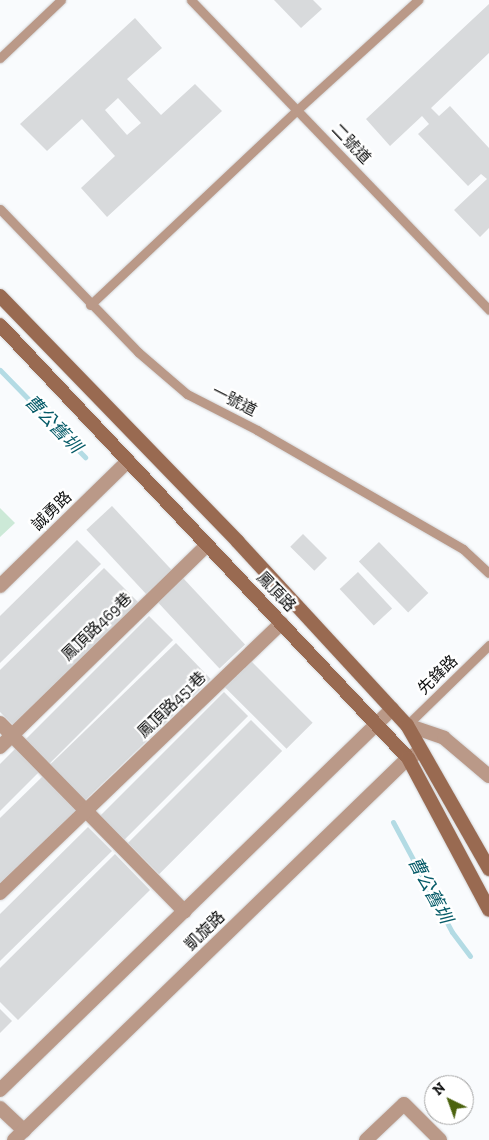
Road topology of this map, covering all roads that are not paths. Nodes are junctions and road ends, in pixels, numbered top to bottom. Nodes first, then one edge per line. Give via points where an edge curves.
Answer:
1 (61, 0) edge
2 (191, 0) edge
3 (418, 0) edge
4 (0, 58) edge
5 (297, 110) junction
6 (0, 209) edge
7 (0, 296) edge
8 (90, 305) junction
9 (489, 310) edge
10 (0, 325) edge
11 (128, 461) junction
12 (207, 545) junction
13 (489, 573) edge
14 (0, 586) edge
15 (282, 623) junction
16 (489, 646) edge
17 (392, 709) junction
18 (0, 723) edge
19 (377, 725) junction
20 (407, 725) junction
21 (12, 735) junction
22 (0, 747) edge
23 (423, 750) junction
24 (408, 758) junction
25 (489, 776) edge
26 (87, 812) junction
27 (489, 869) edge
28 (0, 893) edge
29 (489, 910) edge
30 (185, 912) junction
31 (0, 1090) edge
32 (0, 1108) edge
33 (19, 1135) edge
34 (366, 1140) edge
35 (440, 1140) edge

1 - 4 lane
2 - 5 lane, 二號道
3 - 5 lane
5 - 8 lane
5 - 9 lane, 二號道
6 - 8 lane, 一號道
7 - 17 main road, 鳳頂路 via 238,542
8 - 13 lane, 一號道 via 187,394 257,430 463,549
10 - 11 main road, 鳳頂路
11 - 12 main road, 鳳頂路
11 - 14 street, 誠勇路
12 - 15 main road, 鳳頂路
12 - 21 street, 鳳頂路469巷
15 - 19 main road, 鳳頂路
15 - 26 street, 鳳頂路451巷
16 - 20 lane, 先鋒路
17 - 19 street, 凱旋路
17 - 20 main road, 鳳頂路
18 - 21 street
19 - 24 main road, 鳳頂路
19 - 30 street, 凱旋路
20 - 23 main road, 鳳頂路
20 - 25 street via 444,738
21 - 22 street, 鳳頂路469巷
21 - 26 street
23 - 24 street, 凱旋路
23 - 27 main road, 鳳頂路
24 - 29 main road, 鳳頂路
24 - 33 street, 凱旋路
26 - 28 street, 鳳頂路451巷
26 - 30 street
30 - 31 street, 凱旋路
32 - 33 street
34 - 35 street via 404,1104

